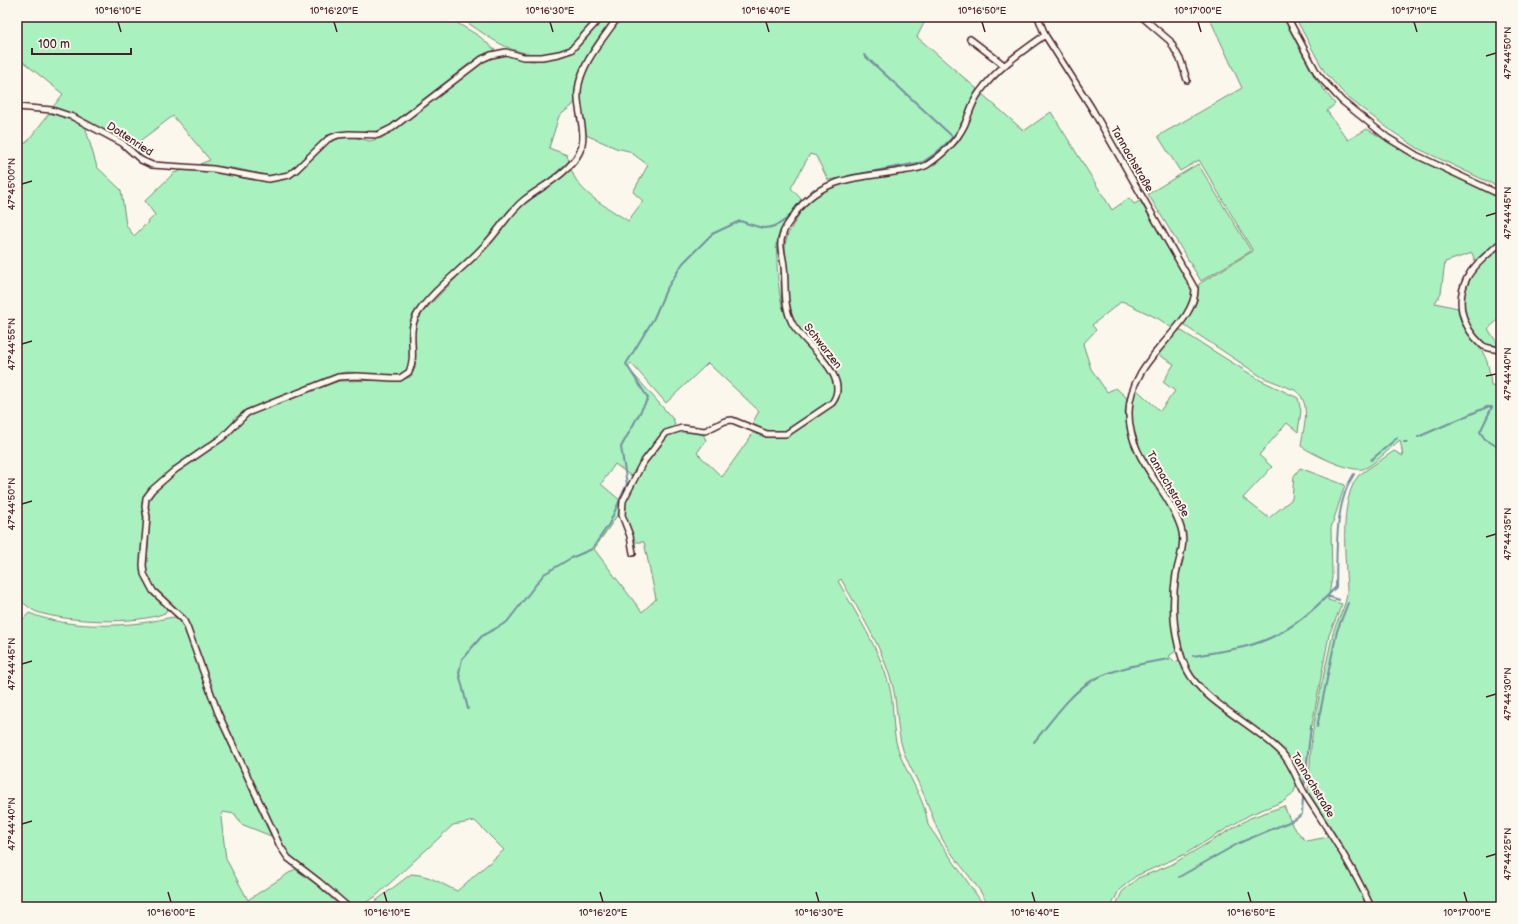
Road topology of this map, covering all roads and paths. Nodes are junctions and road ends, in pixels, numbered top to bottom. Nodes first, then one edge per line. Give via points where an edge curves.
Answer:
1 (601, 17) edge
2 (618, 17) edge
3 (1038, 17) edge
4 (1142, 17) edge
5 (1287, 17) edge
6 (1044, 35) junction
7 (970, 39) dead end
8 (1004, 65) junction
9 (1186, 80) dead end
10 (17, 107) edge
11 (1501, 195) edge
12 (1501, 242) edge
13 (1501, 352) edge
14 (633, 553) dead end
15 (348, 907) edge
16 (1371, 907) edge

1 - 10 street, Dottenried via 571,50 542,57 522,57 506,52 491,55 482,59 392,128 378,134 343,134 328,139 289,175 269,179 213,169 147,163 122,143 73,117 52,110
2 - 15 street via 586,66 578,89 577,107 584,140 579,154 567,169 513,210 483,247 423,306 412,324 412,367 406,375 393,378 338,377 247,413 223,437 175,470 146,498 143,565 146,582 182,619 187,628 218,713 280,846 288,858
3 - 6 street, Tannachstraße
4 - 9 street via 1170,41 1181,61
5 - 11 street via 1318,75 1342,101 1410,152
6 - 8 street
6 - 16 street, Tannachstraße via 1091,107 1195,289 1194,300 1188,312 1137,376 1128,414 1130,429 1140,455 1172,508 1182,532 1174,606 1181,657 1188,672 1202,690 1283,754 1355,874
7 - 8 street
8 - 14 street, Schwarzen via 979,92 964,126 953,143 926,166 830,184 814,192 800,206 783,233 780,244 787,309 792,324 834,377 837,385 836,398 786,434 767,434 732,420 725,420 705,431 682,428 666,433 642,464 623,501 622,515
12 - 13 street via 1468,277 1460,304 1468,329 1476,339 1483,346

